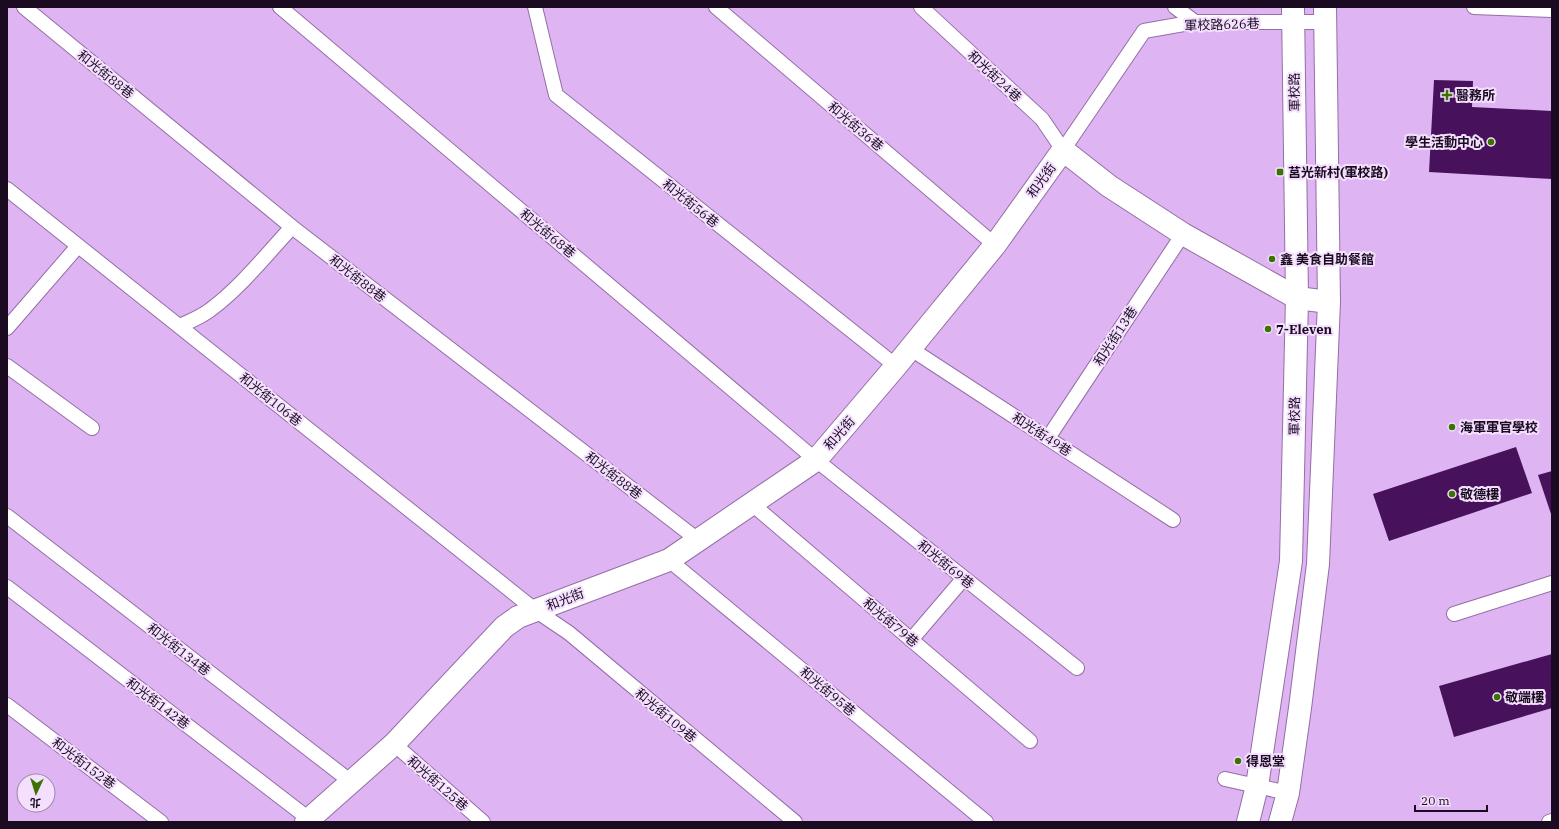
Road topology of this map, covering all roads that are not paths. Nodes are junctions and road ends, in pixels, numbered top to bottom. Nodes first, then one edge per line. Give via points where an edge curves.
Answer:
1 (24, 7) edge
2 (280, 7) edge
3 (535, 7) edge
4 (716, 7) edge
5 (921, 7) edge
6 (1175, 7) edge
7 (1474, 7) edge
8 (1552, 10) edge
9 (1293, 15) edge
10 (1325, 15) edge
11 (1195, 22) junction
12 (1063, 150) junction
13 (7, 189) edge
14 (292, 227) junction
15 (1182, 234) junction
16 (996, 244) junction
17 (78, 246) junction
18 (1297, 298) junction
19 (1329, 302) junction
20 (180, 326) junction
21 (7, 328) edge
22 (911, 349) junction
23 (7, 366) edge
24 (896, 366) junction
25 (92, 428) dead end
26 (1048, 438) junction
27 (816, 460) junction
28 (752, 504) junction
29 (7, 516) edge
30 (1173, 520) dead end
31 (698, 540) junction
32 (670, 560) junction
33 (964, 578) junction
34 (1552, 583) edge
35 (7, 587) edge
36 (535, 610) junction
37 (1454, 614) dead end
38 (911, 640) junction
39 (1077, 668) dead end
40 (7, 705) edge
41 (1030, 740) dead end
42 (394, 744) junction
43 (1225, 779) dead end
44 (350, 781) junction
45 (1257, 786) junction
46 (1288, 793) junction
47 (309, 821) edge
48 (161, 822) edge
49 (483, 822) edge
50 (795, 822) edge
51 (986, 822) edge
52 (1248, 822) edge
53 (1280, 822) edge

1 - 14 lane, 和光街88巷
2 - 27 lane, 和光街68巷
3 - 24 lane, 和光街56巷 via 556,95
4 - 16 lane, 和光街36巷
5 - 12 lane, 和光街24巷 via 1042,119
6 - 11 lane
7 - 8 lane
9 - 10 lane, 軍校路626巷
9 - 11 lane, 軍校路626巷
9 - 18 street, 軍校路
10 - 19 street
11 - 12 lane, 軍校路626巷 via 1144,31
12 - 15 street, 和光街 via 1109,186
12 - 16 street, 和光街
13 - 17 lane, 和光街106巷
14 - 20 lane via 226,296 209,311
14 - 31 lane, 和光街88巷
15 - 18 street, 和光街
15 - 26 lane, 和光街13巷
16 - 22 street, 和光街
17 - 20 lane, 和光街106巷
17 - 21 lane
18 - 19 street, 和光街
18 - 45 street, 軍校路 via 1291,561
19 - 46 street via 1318,564
20 - 36 lane, 和光街106巷
22 - 24 street, 和光街
22 - 26 lane, 和光街49巷
23 - 25 lane
24 - 27 street, 和光街
26 - 30 lane, 和光街49巷
27 - 28 street, 和光街
27 - 33 lane, 和光街69巷
28 - 31 street, 和光街
28 - 38 lane, 和光街79巷
29 - 44 lane, 和光街134巷
31 - 32 street, 和光街
32 - 36 street, 和光街
32 - 51 lane, 和光街95巷
33 - 38 lane
33 - 39 lane, 和光街69巷
34 - 37 lane
35 - 47 lane, 和光街142巷
36 - 42 street, 和光街 via 518,617 504,627
36 - 50 lane, 和光街109巷 via 569,634
38 - 41 lane, 和光街79巷
40 - 48 lane, 和光街152巷
42 - 44 street, 和光街
42 - 49 lane, 和光街125巷
43 - 45 lane
44 - 47 street, 和光街
45 - 46 lane
45 - 52 street, 軍校路
46 - 53 street

